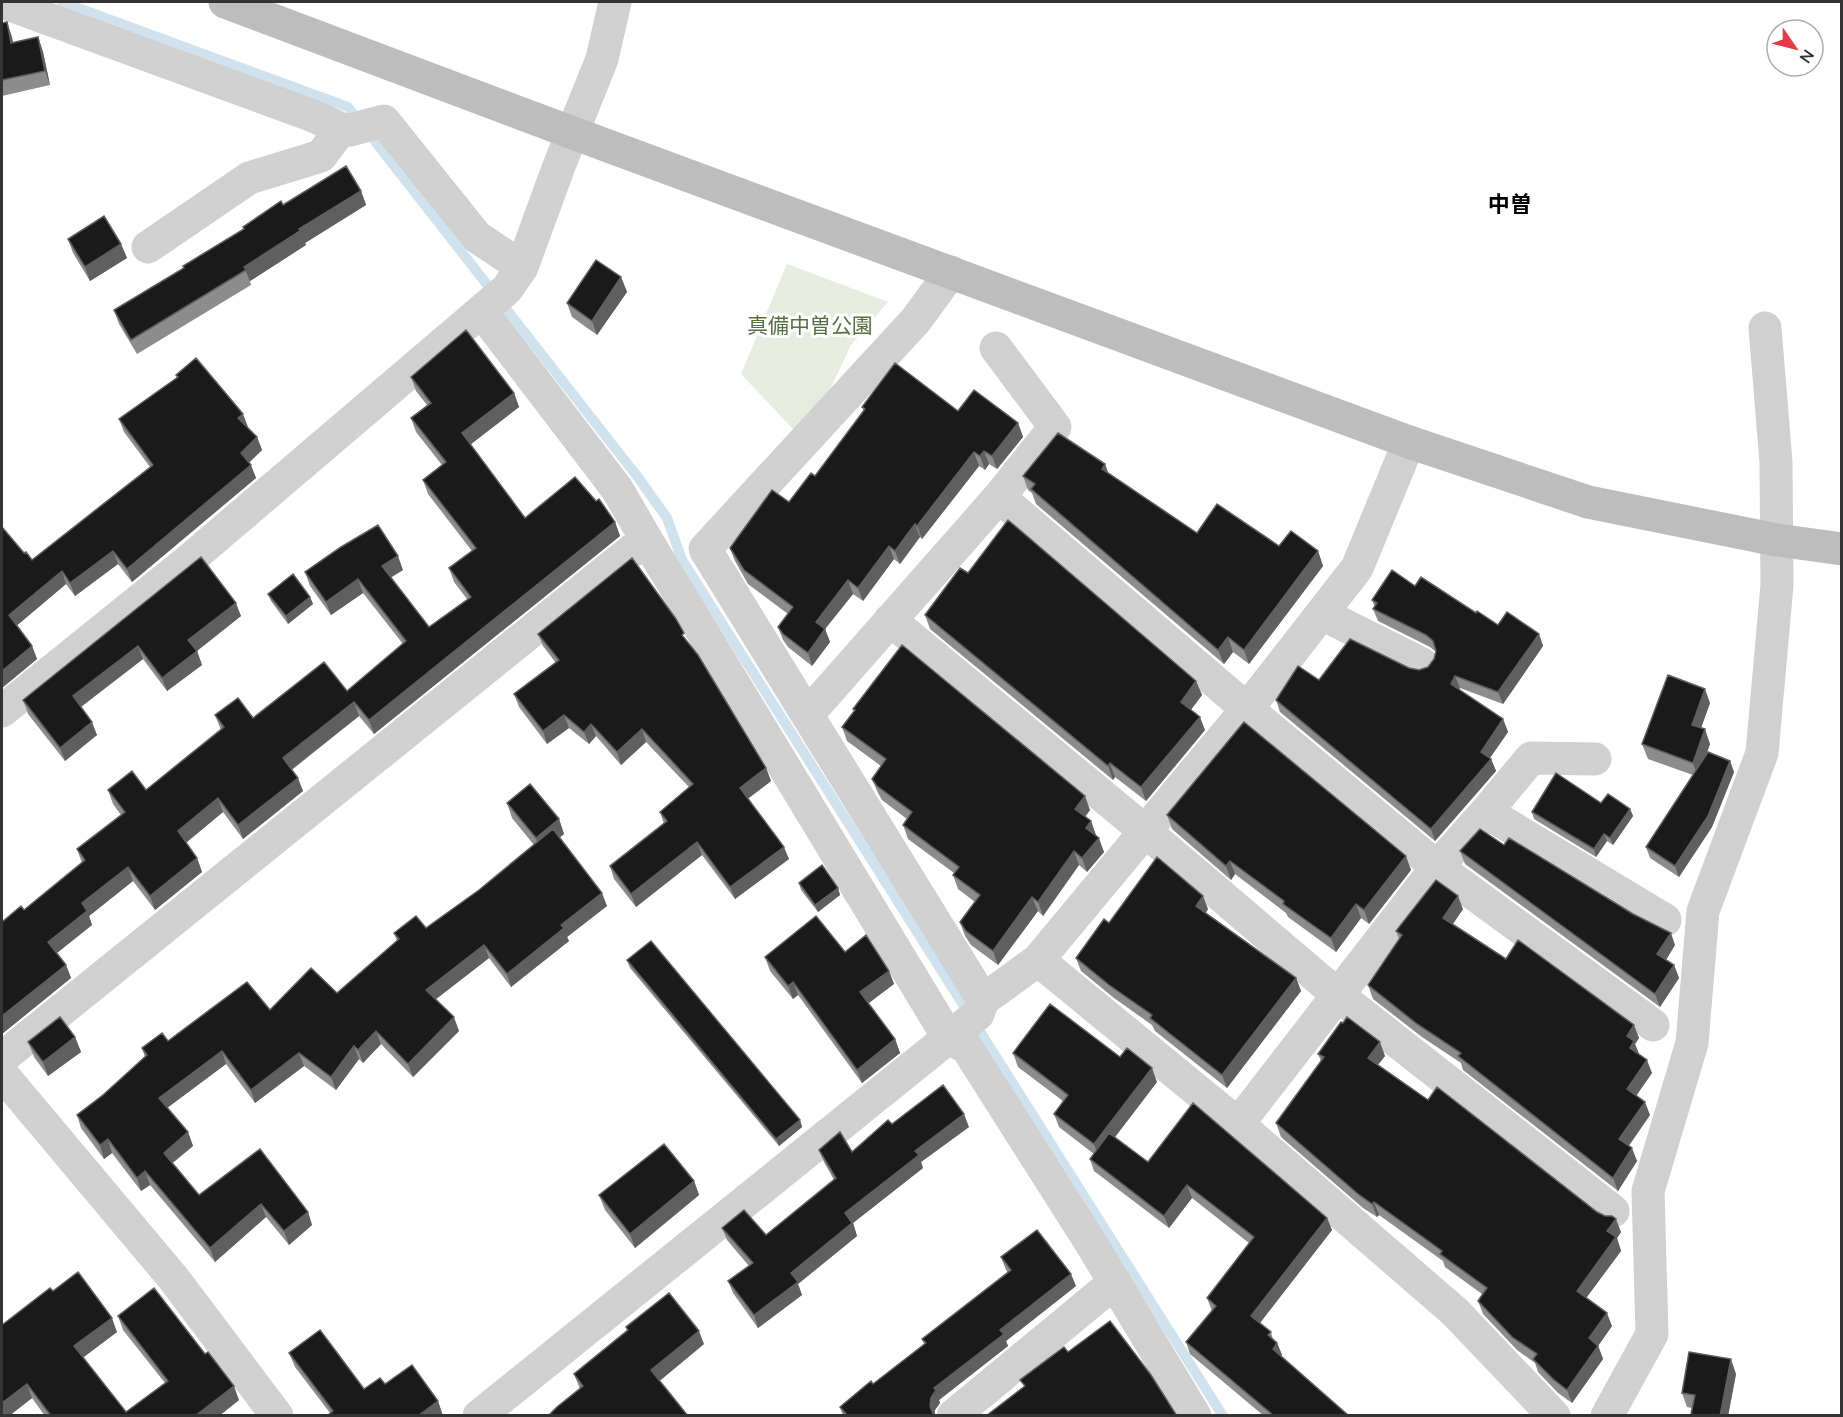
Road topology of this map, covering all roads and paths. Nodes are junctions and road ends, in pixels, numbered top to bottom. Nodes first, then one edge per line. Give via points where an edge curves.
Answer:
1 (2, 2) edge
2 (225, 2) edge
3 (615, 2) edge
4 (355, 127) junction
5 (573, 133) junction
6 (148, 247) dead end
7 (951, 272) junction
8 (501, 293) junction
9 (1765, 328) dead end
10 (996, 348) dead end
11 (1409, 442) junction
12 (999, 497) junction
13 (1777, 540) junction
14 (649, 544) junction
15 (1842, 549) edge
16 (1322, 614) junction
17 (890, 620) junction
18 (1422, 664) dead end
19 (1247, 709) junction
20 (2, 711) edge
21 (808, 714) junction
22 (1594, 759) dead end
23 (1486, 812) junction
24 (1145, 831) junction
25 (1437, 867) junction
26 (1665, 920) dead end
27 (1038, 960) junction
28 (1339, 996) junction
29 (968, 1019) junction
30 (1653, 1025) dead end
31 (2, 1058) edge
32 (2, 1074) edge
33 (1238, 1124) junction
34 (1613, 1211) dead end
35 (1115, 1282) junction
36 (277, 1416) edge
37 (479, 1416) edge
38 (953, 1416) edge
39 (1195, 1416) edge
40 (1554, 1416) edge
41 (1607, 1416) edge

1 - 4 street via 316,117
2 - 5 street
3 - 5 street via 602,59
4 - 6 street via 321,156 249,178
4 - 8 street via 384,121 477,237
5 - 7 street
5 - 8 street
7 - 11 street
7 - 21 street via 916,320 705,549
8 - 14 street
8 - 20 street via 188,561
9 - 13 street via 1776,462
10 - 12 street via 1055,427
11 - 13 street via 1588,502
11 - 16 street via 1357,568
12 - 17 street
12 - 19 street
13 - 15 street
13 - 41 street via 1776,597 1762,753 1703,911 1692,1043 1648,1191 1652,1334
14 - 29 street
14 - 31 street via 631,551
16 - 18 street
16 - 19 street
17 - 21 street
17 - 24 street
19 - 24 street
19 - 25 street
21 - 29 street
22 - 23 street via 1531,758
23 - 25 street
23 - 26 street
24 - 27 street
24 - 28 street
25 - 28 street
25 - 30 street
27 - 29 street
27 - 33 street
28 - 33 street
28 - 34 street
29 - 35 street via 967,1048
29 - 37 street
32 - 36 street via 174,1280
33 - 40 street via 1455,1312
35 - 38 street
35 - 39 street

